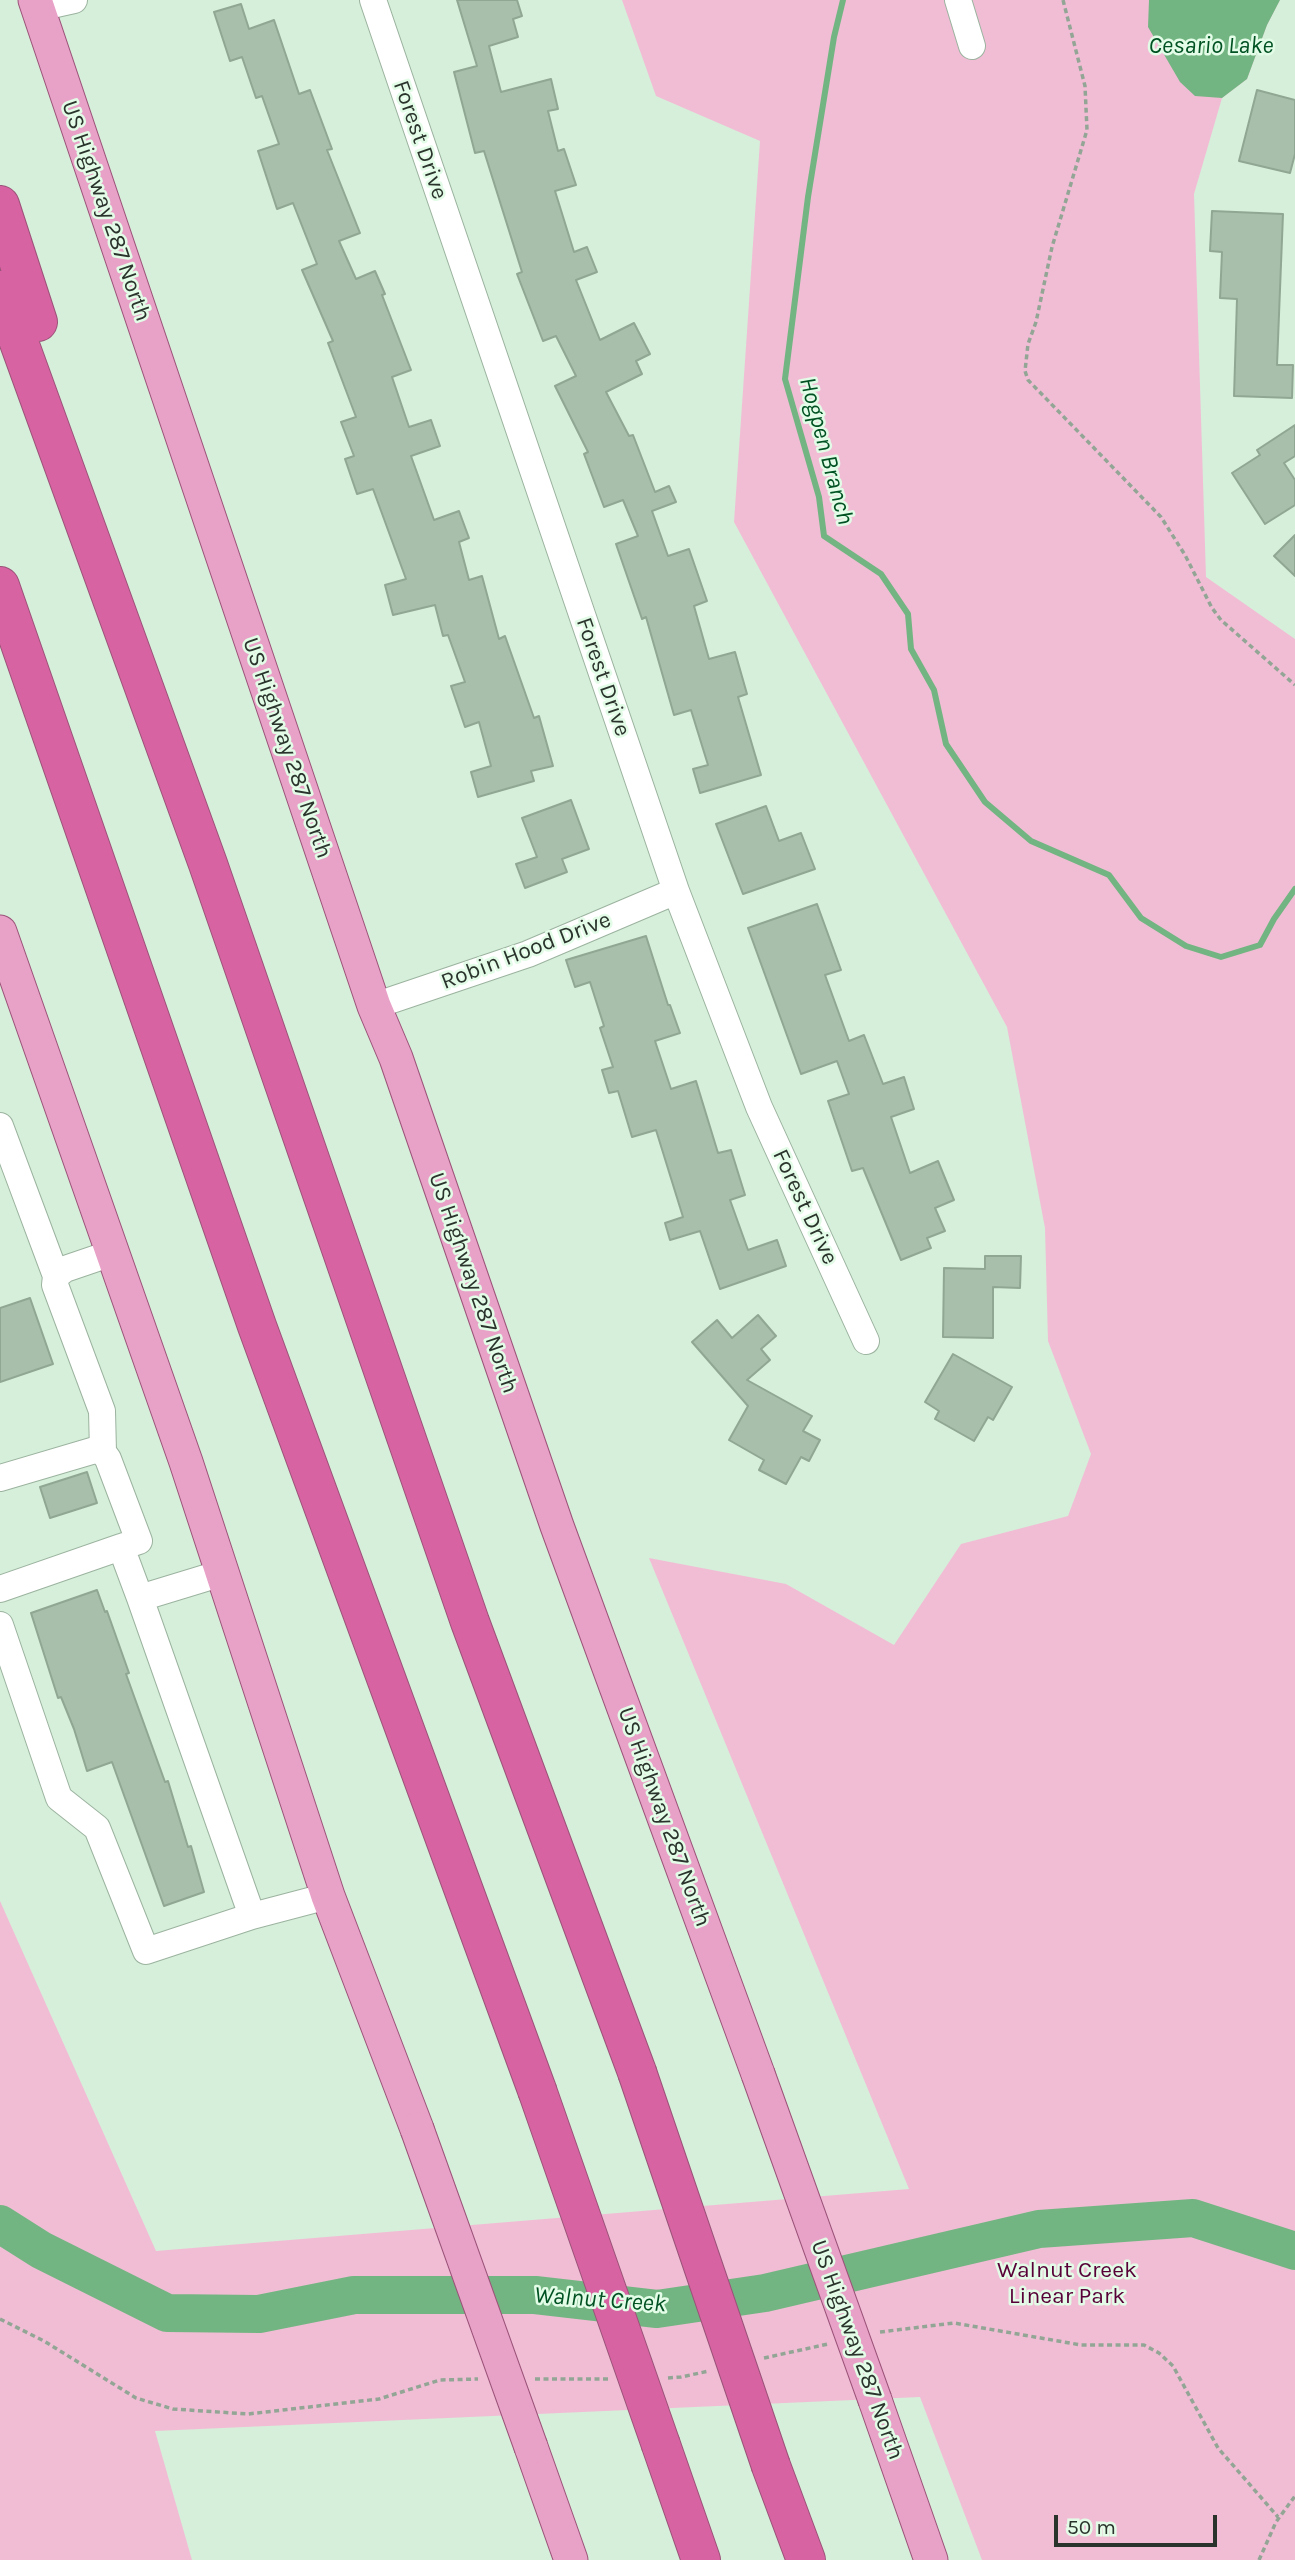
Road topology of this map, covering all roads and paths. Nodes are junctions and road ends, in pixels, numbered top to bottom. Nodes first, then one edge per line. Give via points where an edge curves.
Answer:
1 (74, 0) edge
2 (373, 0) edge
3 (958, 0) edge
4 (1063, 0) edge
5 (36, 4) edge
6 (972, 46) dead end
7 (0, 205) edge
8 (0, 290) edge
9 (101, 572) junction
10 (0, 586) edge
11 (7, 622) edge
12 (1295, 685) edge
13 (676, 891) junction
14 (1, 940) edge
15 (374, 1006) junction
16 (0, 1126) edge
17 (112, 1253) junction
18 (56, 1276) junction
19 (866, 1341) dead end
20 (103, 1452) junction
21 (0, 1478) edge
22 (121, 1547) junction
23 (222, 1573) junction
24 (0, 1589) edge
25 (140, 1598) junction
26 (0, 1625) edge
27 (328, 1896) junction
28 (252, 1916) junction
29 (1295, 2496) edge
30 (570, 2560) edge
31 (701, 2560) edge
32 (806, 2560) edge
33 (931, 2560) edge
34 (1259, 2560) edge

1 - 5 street
2 - 13 street, Forest Drive
3 - 6 street
4 - 12 path via 1086,86 1087,130 1028,344 1028,380 1161,517 1222,620
5 - 15 main road, US Highway 287 North
7 - 9 highway via 100,506 106,544
8 - 9 highway
9 - 32 highway, bridge via 208,864 470,1622 637,2072
10 - 11 highway
11 - 31 highway, bridge via 257,1326 537,2090
13 - 15 street, Robin Hood Drive via 528,954
13 - 19 street, Forest Drive via 759,1107
14 - 17 main road
15 - 33 main road, US Highway 287 North, bridge
16 - 18 street
17 - 18 street
17 - 23 main road
18 - 20 street via 55,1285 102,1411
20 - 21 street via 95,1450
20 - 22 street via 139,1541
22 - 24 street
22 - 25 street
23 - 25 street
23 - 27 main road
25 - 28 street
26 - 28 street via 59,1798 97,1828 146,1951
27 - 28 street
27 - 30 main road, bridge via 417,2129
29 - 34 path via 1276,2522

